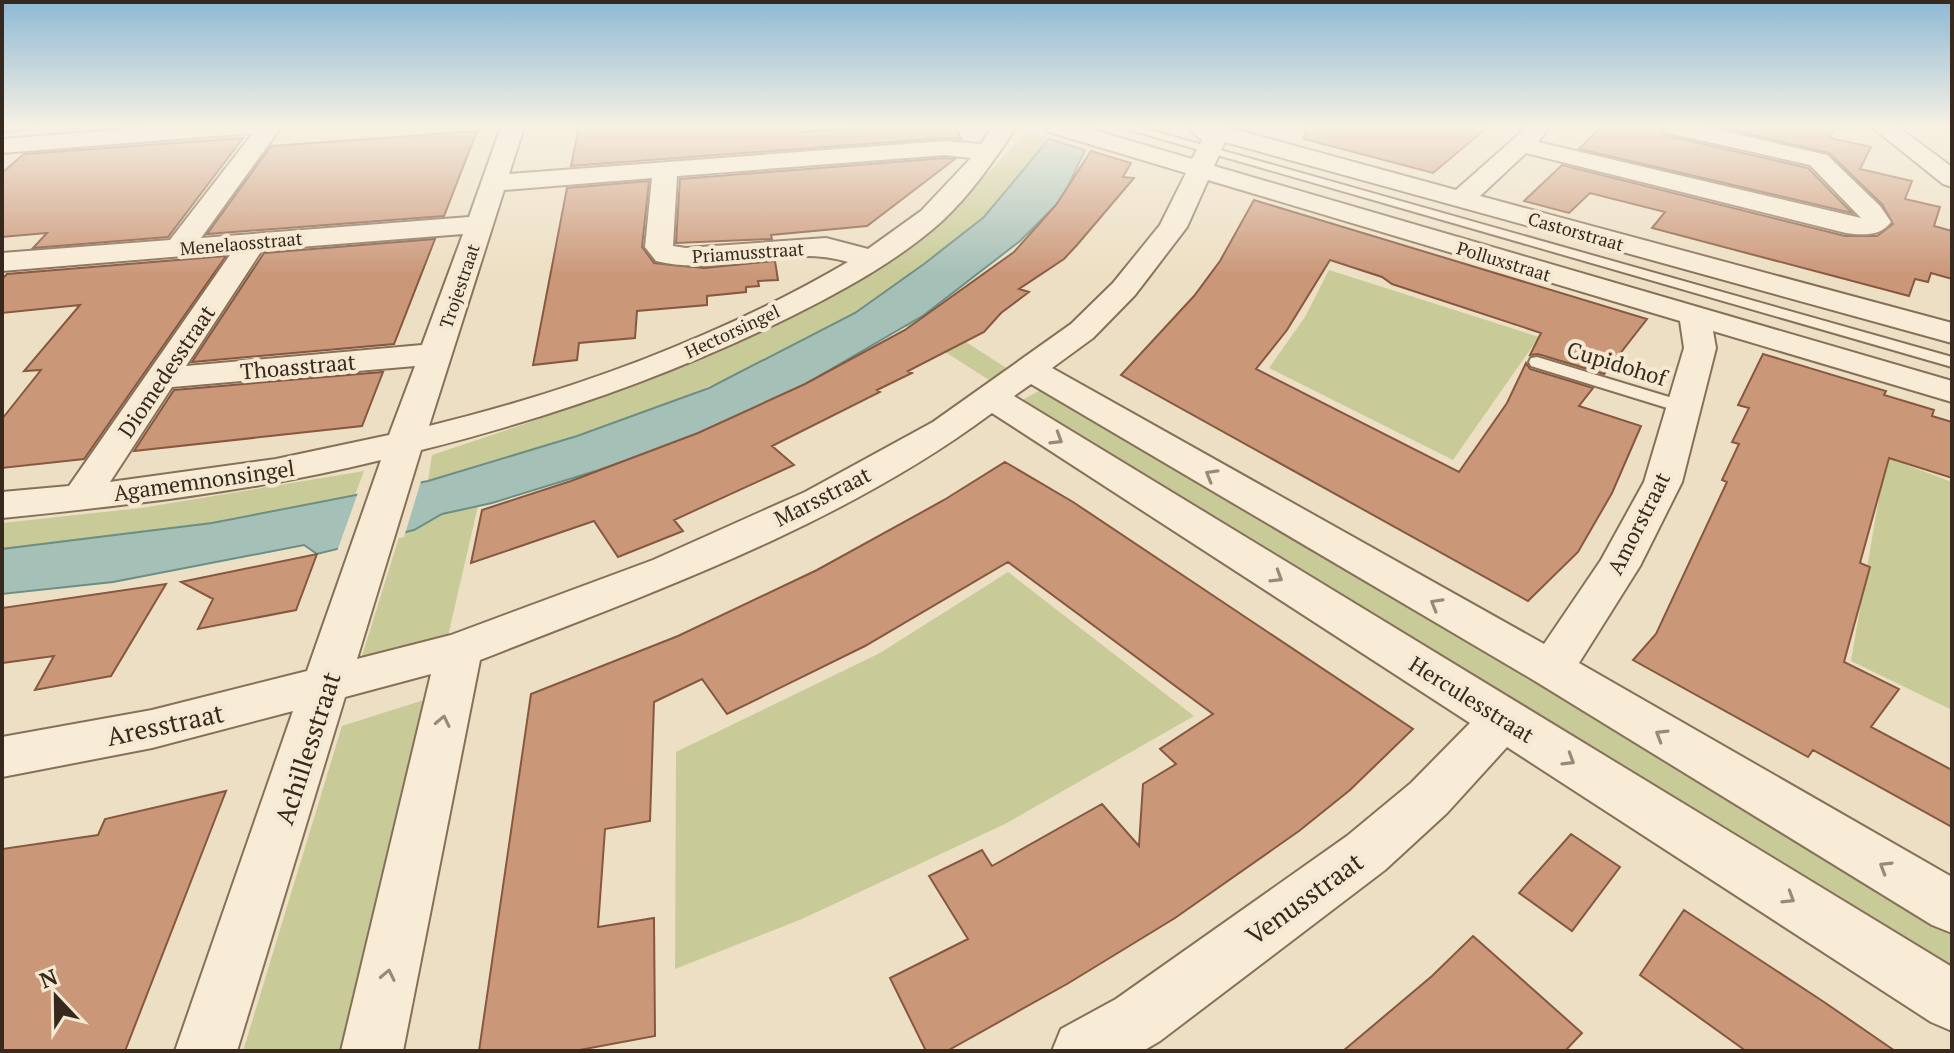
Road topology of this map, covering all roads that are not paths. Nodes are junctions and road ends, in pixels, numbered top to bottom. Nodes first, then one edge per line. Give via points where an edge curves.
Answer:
1 (233, 176) edge
2 (497, 176) edge
3 (578, 176) edge
4 (664, 176) edge
5 (968, 176) edge
6 (1190, 176) edge
7 (1300, 176) edge
8 (1321, 176) edge
9 (1362, 176) edge
10 (1486, 176) edge
11 (1648, 176) edge
12 (1834, 176) edge
13 (495, 183) junction
14 (1462, 198) junction
15 (480, 224) junction
16 (252, 243) junction
17 (179, 248) junction
18 (870, 259) junction
19 (2, 262) edge
20 (1695, 317) junction
21 (1952, 333) edge
22 (436, 354) junction
23 (1537, 362) dead end
24 (1952, 362) edge
25 (1029, 369) junction
26 (161, 378) junction
27 (1952, 392) edge
28 (991, 397) junction
29 (1683, 407) junction
30 (401, 456) junction
31 (80, 499) junction
32 (2, 505) edge
33 (459, 650) junction
34 (1551, 669) junction
35 (328, 686) junction
36 (1504, 719) junction
37 (2, 757) edge
38 (1952, 907) edge
39 (1952, 1001) edge
40 (206, 1051) edge
41 (372, 1051) edge
42 (1083, 1051) edge

1 - 17 street
2 - 13 street, Trojestraat
3 - 13 street
4 - 18 street, Priamusstraat via 659,247 666,255 826,246
5 - 18 street, Hectorsingel via 927,219
6 - 25 street, Marsstraat via 1173,227 1124,289 1082,331
7 - 20 street, Polluxstraat
8 - 24 lane
9 - 14 street, Castorstraat
10 - 14 street
11 - 12 street via 1846,225 1877,222
13 - 15 street, Trojestraat
14 - 21 street, Castorstraat
15 - 16 street, Menelaosstraat
15 - 22 street, Trojestraat
16 - 17 street, Menelaosstraat
16 - 26 street, Diomedesstraat
17 - 19 street, Menelaosstraat
18 - 30 street, Hectorsingel via 821,289 651,368
20 - 27 street, Polluxstraat
20 - 29 street, Amorstraat via 1700,348
22 - 26 street, Thoasstraat
22 - 30 street, Trojestraat
23 - 29 lane, Cupidohof
25 - 28 street, Marsstraat
34 -> 25 street
26 - 31 street, Diomedesstraat
28 - 33 street, Marsstraat via 946,430 819,501 668,570
28 -> 36 street, Herculesstraat
29 - 34 street, Amorstraat via 1663,482 1619,566
30 - 31 street, Agamemnonsingel
30 - 35 street, Achillesstraat
31 - 32 street, Agamemnonsingel
33 - 35 street, Marsstraat
41 -> 33 street
38 -> 34 street
35 - 37 street, Aresstraat via 152,729
35 - 40 street, Achillesstraat
36 -> 39 street, Herculesstraat
36 - 42 street, Venusstraat via 1429,798 1366,853 1138,1020

